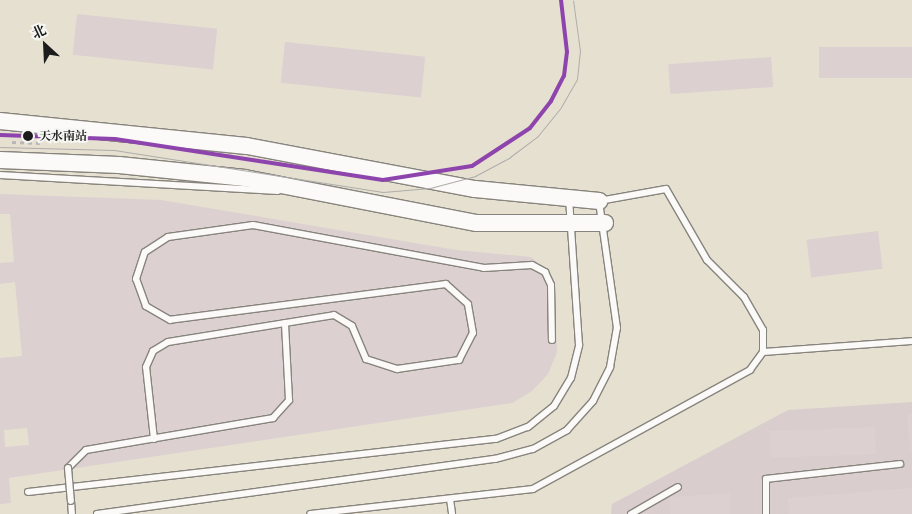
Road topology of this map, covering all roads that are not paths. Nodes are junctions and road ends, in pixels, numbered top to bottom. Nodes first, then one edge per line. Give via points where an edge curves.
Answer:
1 (0, 121) edge
2 (0, 160) edge
3 (0, 175) edge
4 (334, 192) junction
5 (570, 200) junction
6 (599, 201) junction
7 (573, 220) junction
8 (604, 223) junction
9 (285, 323) junction
10 (552, 340) dead end
11 (912, 341) edge
12 (763, 352) junction
13 (154, 438) junction
14 (900, 464) dead end
15 (678, 488) dead end
16 (28, 492) dead end
17 (450, 499) junction
18 (72, 514) edge
19 (97, 514) edge
20 (310, 514) edge
21 (452, 514) edge
22 (631, 514) edge
23 (766, 514) edge

1 - 5 street via 247,146 475,189
2 - 4 street via 129,166
3 - 4 lane via 218,191
4 - 7 street via 477,223
5 - 6 street
5 - 7 lane
6 - 8 lane
6 - 12 lane via 666,188 707,260 744,297 763,330
7 - 8 street
7 - 16 lane via 579,345 567,385 554,406 528,427 496,439
8 - 19 lane via 617,328 610,367 593,402 567,430 533,449
9 - 10 lane via 341,316 352,326 366,359 386,369 459,360 473,333 468,304 446,284 170,320 157,315 139,294 138,265 144,252 168,237 253,225 484,268 532,265 545,272 551,285
9 - 13 lane via 289,400 273,418
9 - 13 lane via 168,342 153,351 146,367
11 - 12 lane
12 - 17 lane via 750,370 533,489
13 - 18 lane, bridge via 86,450 68,468
14 - 23 lane via 766,479
15 - 22 lane
17 - 20 lane via 385,502
17 - 21 lane

